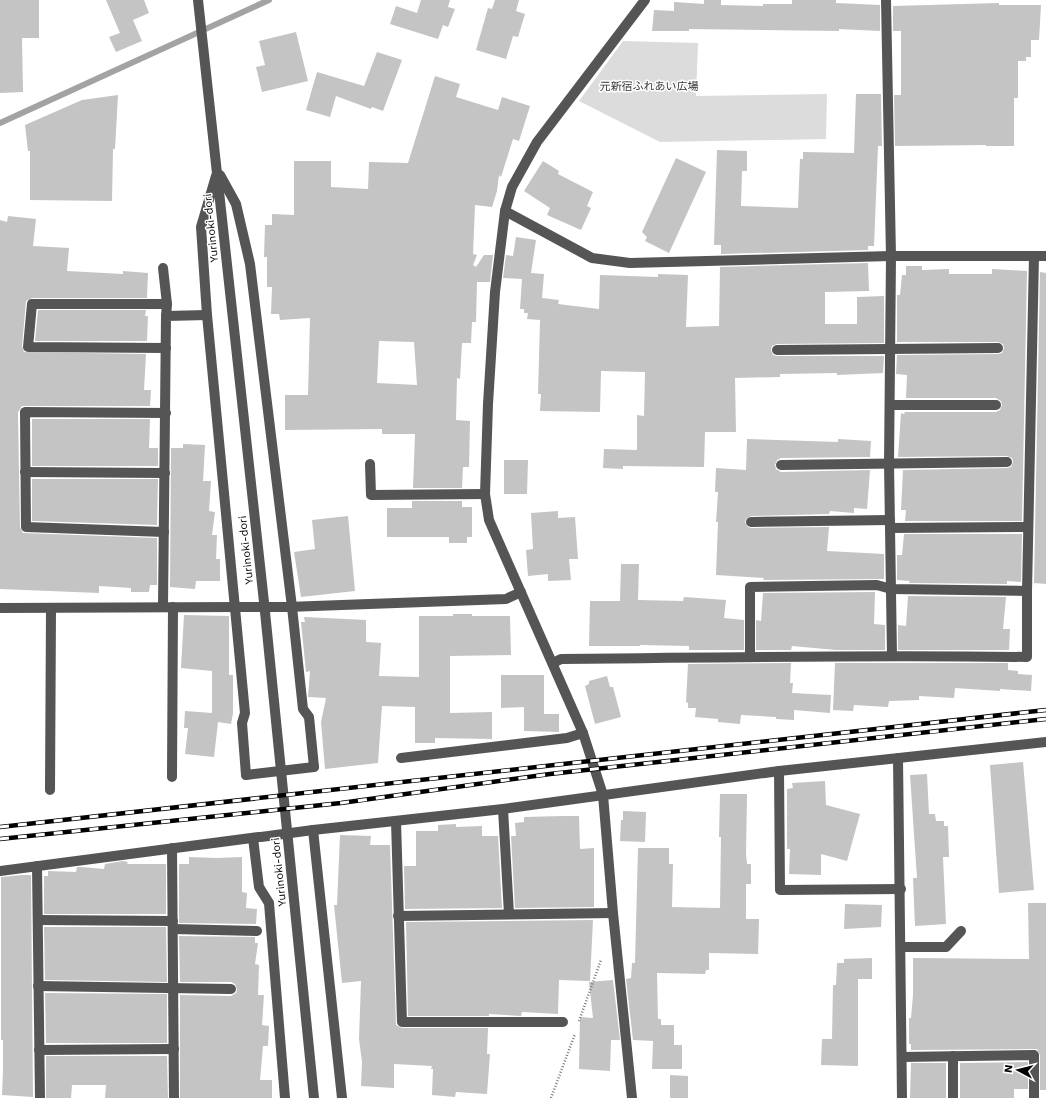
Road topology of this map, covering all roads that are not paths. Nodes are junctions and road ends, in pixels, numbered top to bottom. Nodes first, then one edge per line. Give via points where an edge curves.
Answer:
1 (198, 0) edge
2 (645, 0) edge
3 (886, 0) edge
4 (218, 170) junction
5 (505, 212) junction
6 (891, 256) junction
7 (1034, 256) junction
8 (1046, 256) edge
9 (164, 268) dead end
10 (167, 304) junction
11 (207, 315) junction
12 (166, 316) junction
13 (166, 348) junction
14 (998, 348) dead end
15 (889, 349) junction
16 (778, 350) dead end
17 (890, 404) junction
18 (996, 404) dead end
19 (166, 413) junction
20 (1007, 462) dead end
21 (889, 463) junction
22 (370, 464) dead end
23 (781, 465) dead end
24 (25, 472) junction
25 (165, 473) junction
26 (485, 494) junction
27 (751, 522) dead end
28 (890, 524) junction
29 (1028, 527) junction
30 (164, 532) junction
31 (891, 589) junction
32 (1027, 591) junction
33 (521, 592) junction
34 (168, 607) junction
35 (238, 607) junction
36 (290, 607) junction
37 (0, 608) edge
38 (52, 608) junction
39 (892, 656) junction
40 (750, 657) junction
41 (553, 663) junction
42 (583, 733) junction
43 (1046, 742) edge
44 (401, 758) dead end
45 (898, 758) junction
46 (779, 771) junction
47 (172, 777) dead end
48 (50, 790) dead end
49 (603, 795) junction
50 (503, 809) junction
51 (396, 821) junction
52 (313, 830) junction
53 (257, 837) junction
54 (172, 848) junction
55 (38, 866) junction
56 (0, 871) edge
57 (901, 890) junction
58 (613, 913) junction
59 (509, 914) junction
60 (398, 916) junction
61 (38, 920) junction
62 (173, 925) junction
63 (256, 931) dead end
64 (961, 931) dead end
65 (901, 947) junction
66 (38, 986) junction
67 (174, 988) junction
68 (231, 989) dead end
69 (563, 1022) dead end
70 (174, 1049) junction
71 (39, 1050) junction
72 (953, 1056) junction
73 (902, 1057) junction
74 (40, 1098) edge
75 (174, 1098) edge
76 (285, 1098) edge
77 (314, 1098) edge
78 (342, 1098) edge
79 (632, 1098) edge
80 (902, 1098) edge
81 (953, 1098) edge
82 (1034, 1098) edge

1 - 4 street, Yurinoki-dori
2 - 5 street via 537,142 512,187
3 - 6 street
4 - 11 street via 201,227
4 - 36 street via 236,204 250,264
4 - 77 street, Yurinoki-dori
5 - 6 street via 592,258 630,264
5 - 26 street via 495,292
6 - 7 street
6 - 15 street
7 - 8 street
7 - 29 street
9 - 10 street
10 - 12 street
10 - 13 street via 32,304 28,347
11 - 12 street
11 - 35 street
12 - 13 street
13 - 19 street
14 - 15 street
15 - 16 street
15 - 17 street
17 - 18 street
17 - 21 street
19 - 24 street via 25,412
19 - 25 street
20 - 21 street
21 - 23 street
21 - 28 street
22 - 26 street via 371,495
24 - 25 street
24 - 30 street via 26,527
25 - 30 street
26 - 33 street via 489,520
27 - 28 street
28 - 29 street
28 - 31 street
29 - 32 street
30 - 34 street
31 - 32 street
31 - 39 street
31 - 40 street via 877,584 750,587
32 - 39 street via 1028,657
33 - 36 street via 506,599
33 - 41 street
34 - 35 street
34 - 38 street
34 - 47 street
35 - 36 street, bridge
35 - 36 street, bridge via 246,775 314,767 309,717 302,710
37 - 38 street
38 - 48 street
39 - 40 street
40 - 41 street via 561,660
41 - 42 street
42 - 44 street via 567,738
42 - 49 street
43 - 45 street
45 - 46 street
45 - 57 street
46 - 49 street
46 - 57 street via 780,890
49 - 50 street
49 - 58 street
50 - 51 street
50 - 59 street
51 - 52 street
51 - 60 street
52 - 53 street, bridge
52 - 78 street
53 - 54 street
53 - 76 street via 259,887 269,903
54 - 55 street
54 - 62 street
55 - 56 street
55 - 61 street
57 - 65 street
58 - 59 street
58 - 79 street
59 - 60 street
60 - 69 street via 402,1022
61 - 62 street
61 - 66 street
62 - 63 street
62 - 67 street
64 - 65 street via 946,947
65 - 73 street
66 - 67 street
66 - 71 street
67 - 68 street
67 - 70 street
70 - 71 street
70 - 75 street
71 - 74 street
72 - 73 street
72 - 81 street
72 - 82 street via 1034,1055
73 - 80 street

